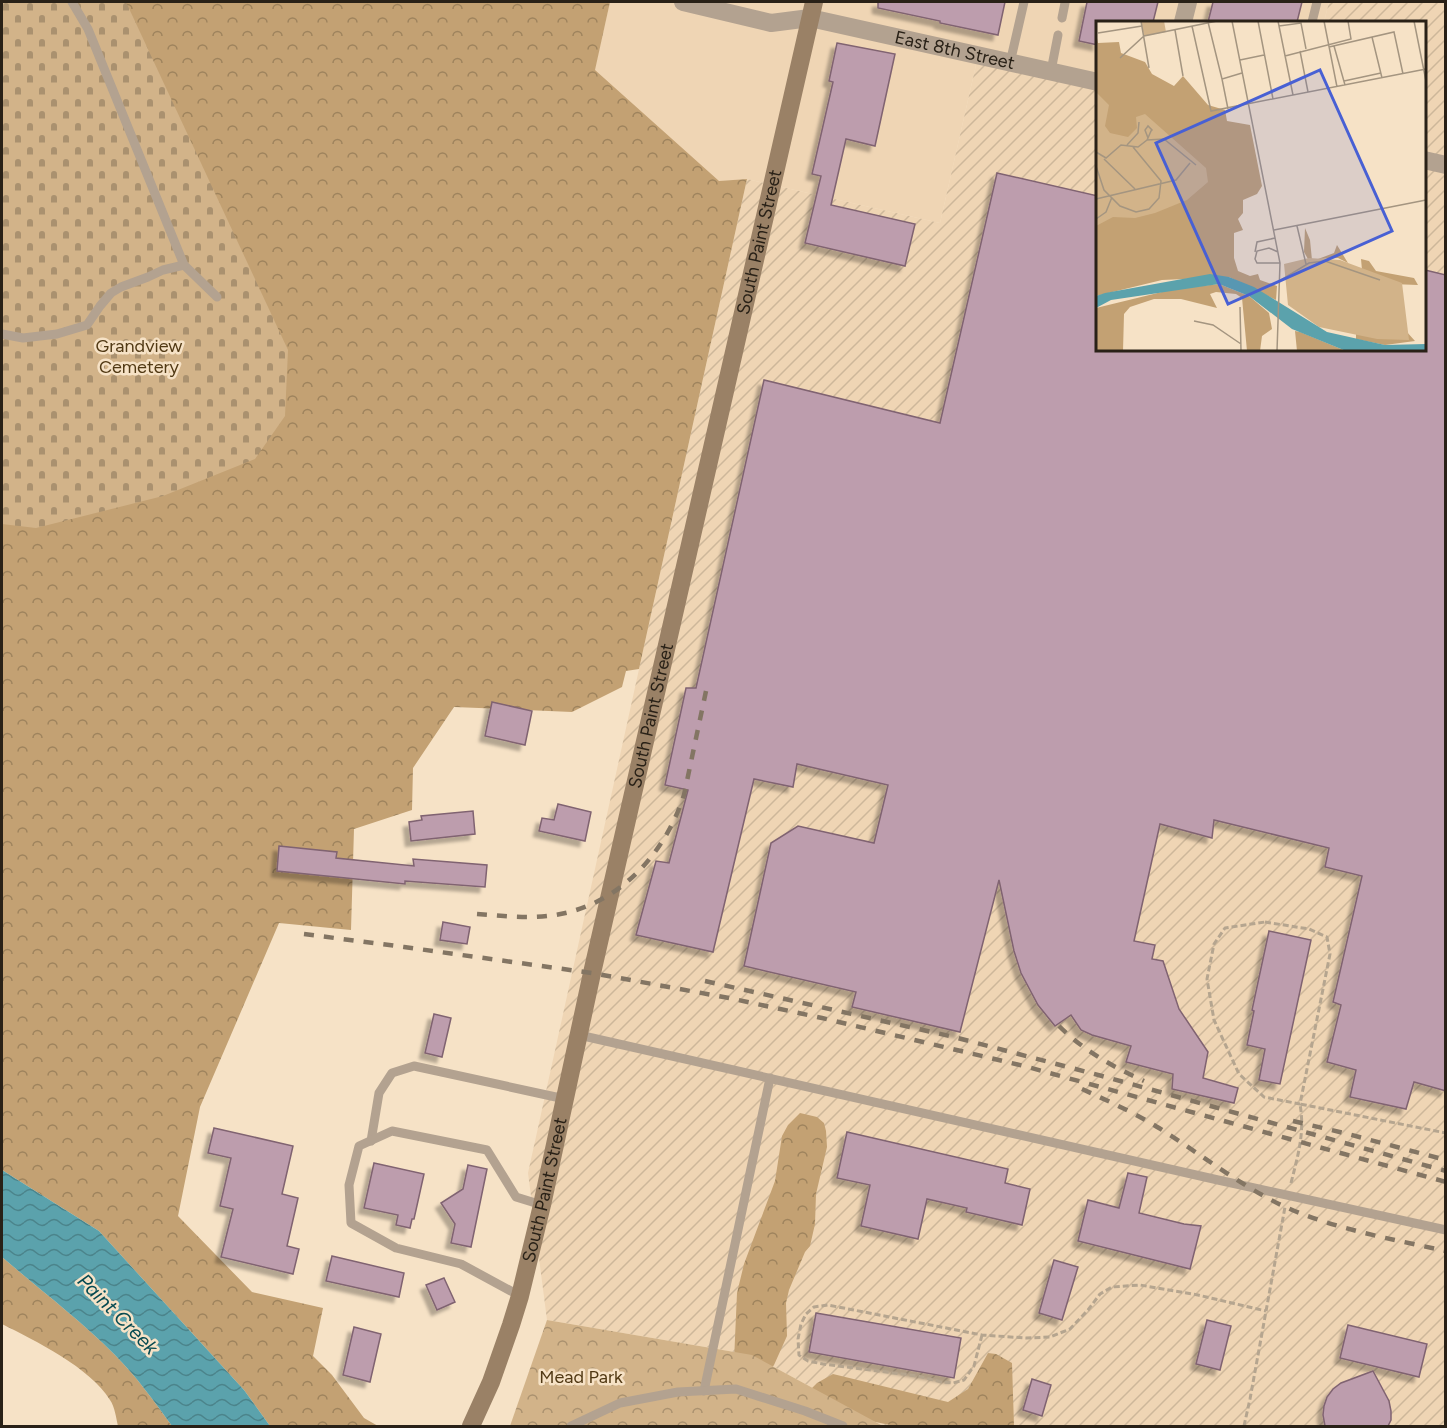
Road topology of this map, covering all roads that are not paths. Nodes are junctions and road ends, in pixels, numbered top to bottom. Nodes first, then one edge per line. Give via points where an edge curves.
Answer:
1 (72, 2) edge
2 (683, 2) edge
3 (1024, 2) edge
4 (1188, 2) edge
5 (1317, 2) edge
6 (1065, 3) edge
7 (812, 10) edge
8 (1062, 18) dead end
9 (1183, 21) edge
10 (1312, 21) edge
11 (1058, 35) dead end
12 (1010, 63) junction
13 (1051, 71) junction
14 (1096, 82) edge
15 (1426, 160) edge
16 (1446, 165) edge
17 (184, 265) junction
18 (217, 297) dead end
19 (2, 334) edge
20 (579, 1035) junction
21 (770, 1078) junction
22 (565, 1099) junction
23 (371, 1140) junction
24 (542, 1205) junction
25 (1446, 1230) edge
26 (520, 1296) junction
27 (704, 1391) junction
28 (471, 1426) edge
29 (571, 1426) edge
30 (843, 1426) edge

1 - 17 lane via 88,29
2 - 7 street, East 8th Street via 771,23
3 - 12 lane
4 - 9 street
5 - 10 lane
6 - 8 lane
7 - 12 street, East 8th Street
7 - 20 main road, South Paint Street
11 - 13 lane
12 - 13 street, East 8th Street
13 - 14 street, East 8th Street
15 - 16 street
17 - 18 lane
17 - 19 lane via 111,293 87,325 23,338
20 - 21 lane
20 - 22 main road, South Paint Street
21 - 25 lane
21 - 27 lane
22 - 23 lane via 414,1066 392,1072 379,1093
22 - 24 main road, South Paint Street
23 - 24 lane via 392,1131 487,1150 516,1197
23 - 26 lane via 359,1146 349,1185 351,1223 396,1248 461,1264
24 - 26 main road, South Paint Street
26 - 28 main road, South Paint Street
27 - 29 lane via 620,1403
27 - 30 lane via 736,1389

